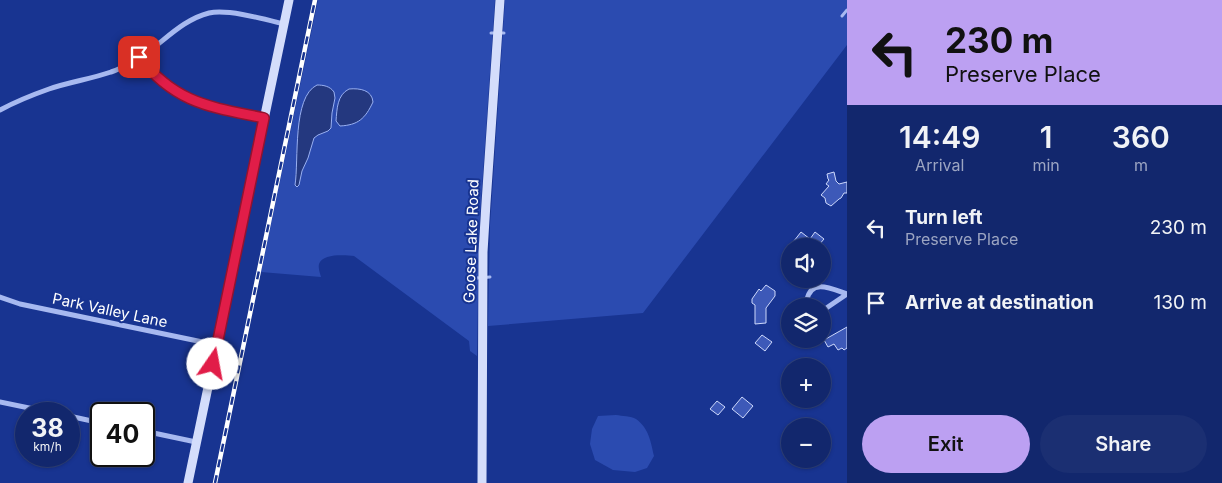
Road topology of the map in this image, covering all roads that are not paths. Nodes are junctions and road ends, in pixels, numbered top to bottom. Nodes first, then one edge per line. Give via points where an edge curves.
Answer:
1 (289, 0) edge
2 (500, 0) edge
3 (847, 10) edge
4 (842, 16) dead end
5 (284, 24) junction
6 (139, 57) junction
7 (0, 110) edge
8 (264, 118) junction
9 (847, 294) edge
10 (0, 297) edge
11 (807, 298) edge
12 (831, 305) edge
13 (217, 345) junction
14 (0, 402) edge
15 (15, 405) edge
16 (155, 433) edge
17 (196, 442) junction
18 (188, 483) edge
19 (482, 483) edge

1 - 5 street
2 - 19 street, Goose Lake Road via 483,277
3 - 4 lane
5 - 6 street via 224,12 211,13 191,20
5 - 8 street
6 - 7 street via 113,71 50,89
6 - 8 street via 167,86 194,101 208,107
8 - 13 street
9 - 11 street via 821,286 810,291
9 - 12 street
10 - 13 street, Park Valley Lane via 20,304
13 - 17 street
14 - 15 street
16 - 17 street
17 - 18 street

